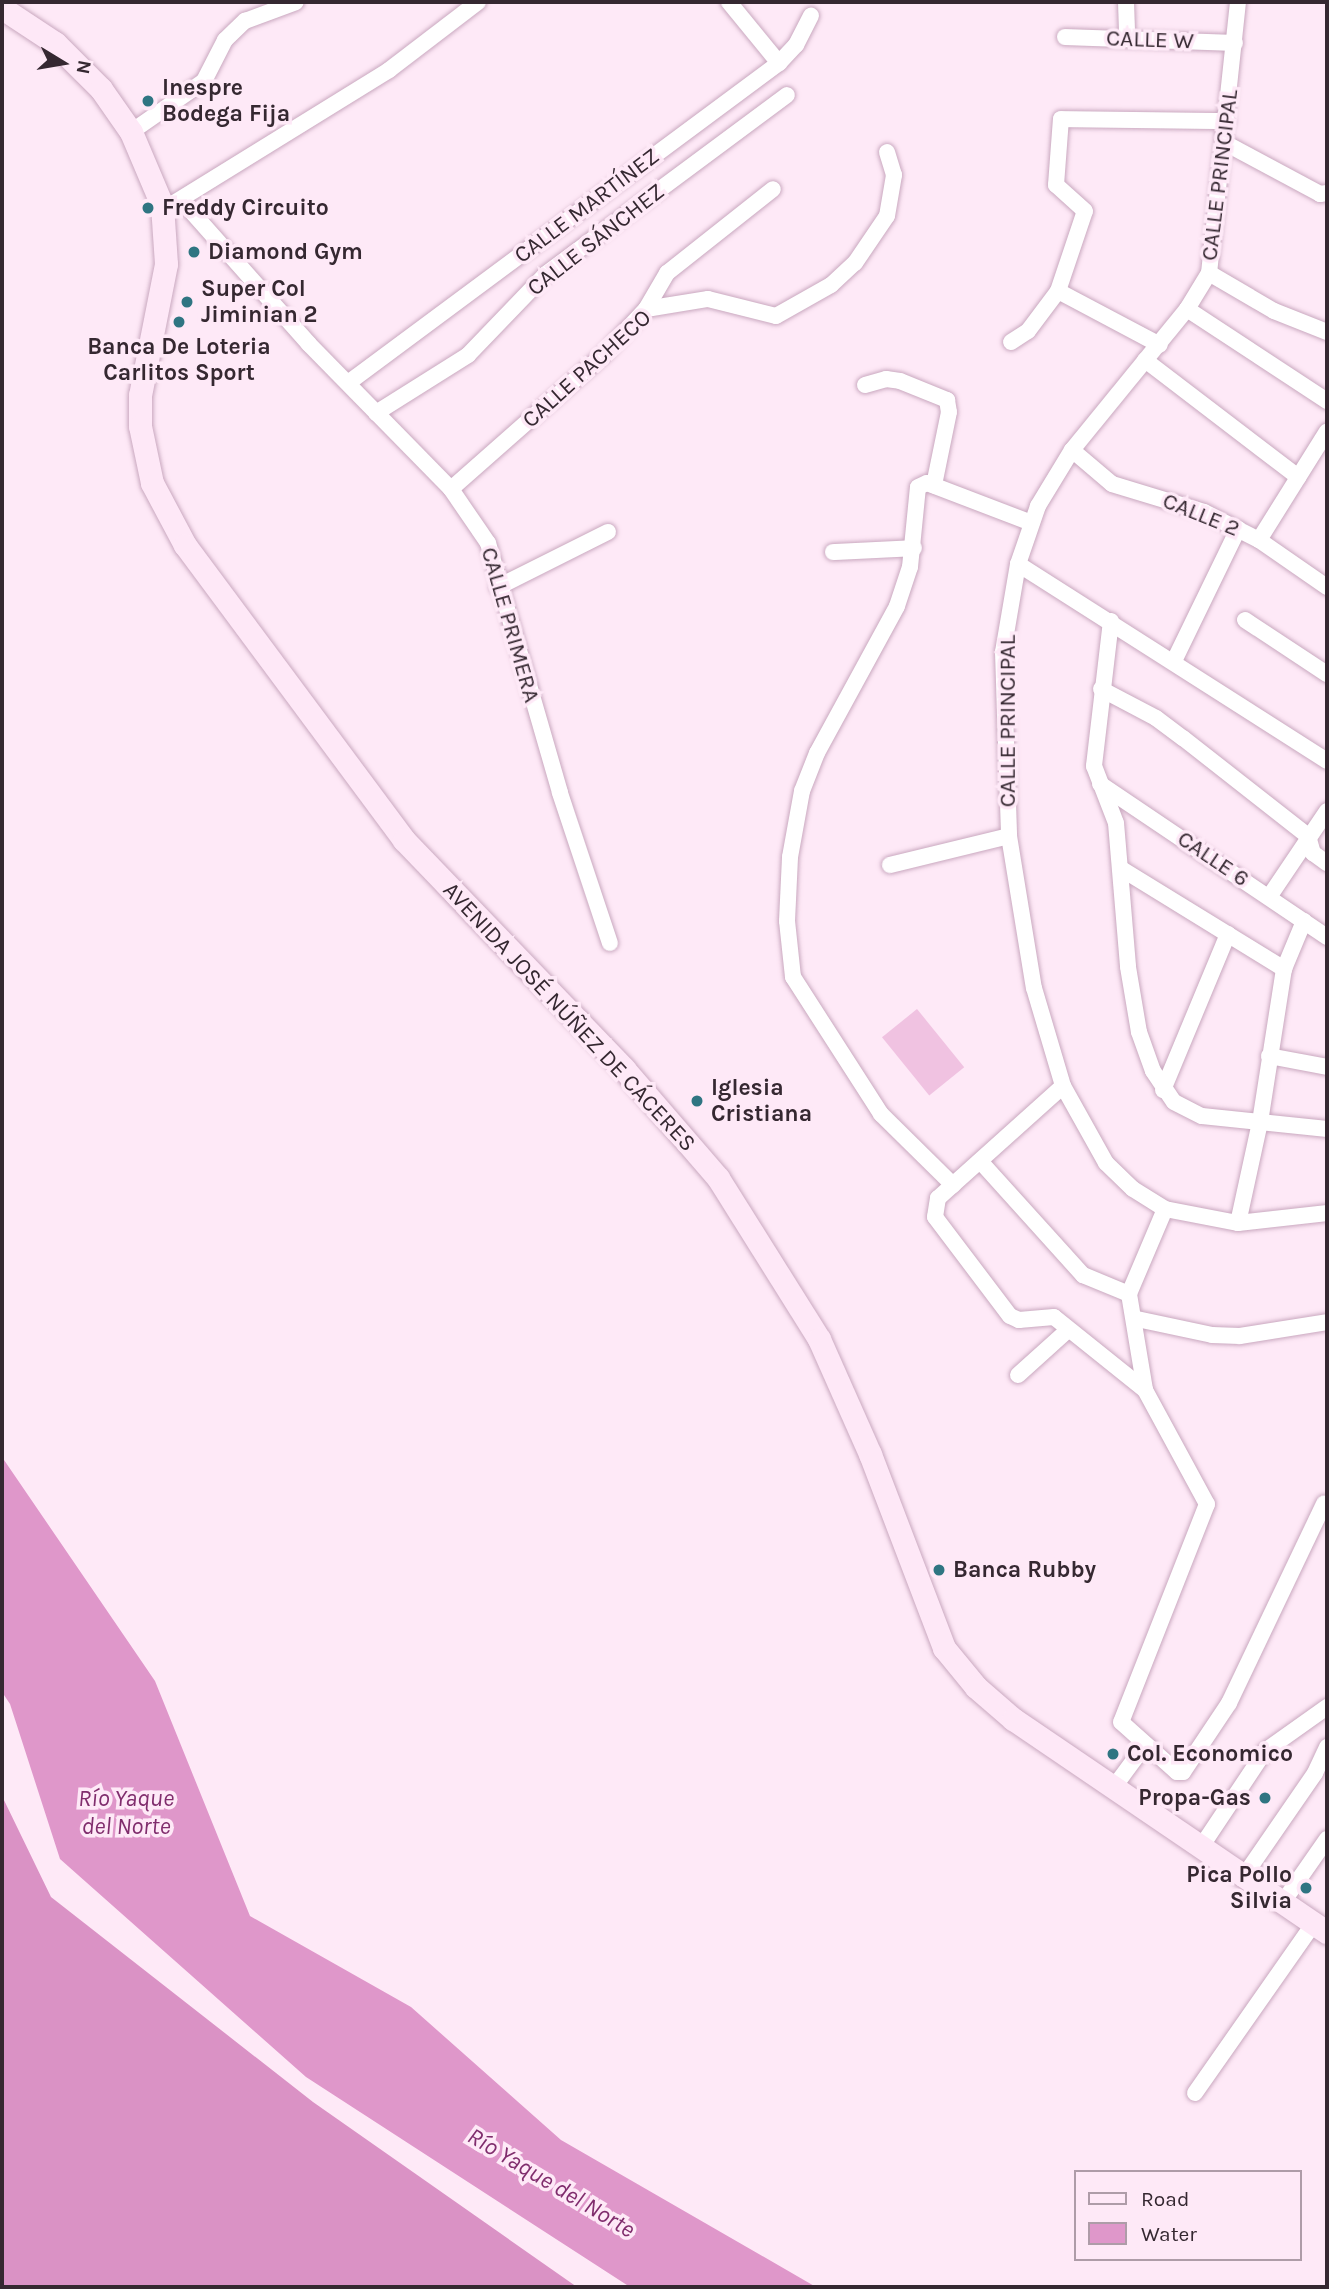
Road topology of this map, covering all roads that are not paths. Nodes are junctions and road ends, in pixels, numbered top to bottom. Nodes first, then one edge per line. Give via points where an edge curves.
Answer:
1 (9, 2) edge
2 (296, 2) edge
3 (478, 2) edge
4 (730, 2) edge
5 (1126, 2) edge
6 (1238, 2) edge
7 (2, 9) edge
8 (811, 16) dead end
9 (1065, 37) dead end
10 (1127, 39) junction
11 (1235, 43) junction
12 (779, 63) junction
13 (787, 95) dead end
14 (1227, 121) junction
15 (131, 132) junction
16 (1225, 143) junction
17 (887, 152) dead end
18 (773, 189) dead end
19 (1327, 194) edge
20 (172, 204) junction
21 (1209, 273) junction
22 (1058, 291) junction
23 (646, 309) junction
24 (1187, 309) junction
25 (1327, 332) edge
26 (1011, 342) dead end
27 (1160, 345) junction
28 (1145, 360) junction
29 (348, 383) junction
30 (865, 385) dead end
31 (1327, 401) edge
32 (376, 413) junction
33 (1327, 431) edge
34 (1072, 450) junction
35 (1298, 477) junction
36 (934, 485) junction
37 (451, 489) junction
38 (1032, 523) junction
39 (1238, 529) junction
40 (608, 532) dead end
41 (1259, 540) junction
42 (914, 548) junction
43 (833, 552) dead end
44 (1018, 564) junction
45 (498, 587) junction
46 (1327, 587) edge
47 (1245, 620) dead end
48 (1111, 621) junction
49 (1174, 661) junction
50 (1327, 674) edge
51 (1101, 689) junction
52 (1327, 761) edge
53 (1098, 783) junction
54 (1327, 811) edge
55 (1009, 836) junction
56 (1308, 836) junction
57 (1327, 863) edge
58 (890, 865) dead end
59 (1120, 868) junction
60 (1269, 897) junction
61 (1304, 921) junction
62 (1227, 934) junction
63 (1327, 937) edge
64 (610, 943) dead end
65 (1284, 969) junction
66 (1269, 1056) junction
67 (1327, 1067) edge
68 (1063, 1087) junction
69 (1163, 1090) junction
70 (1260, 1122) junction
71 (1327, 1129) edge
72 (980, 1161) junction
73 (953, 1185) junction
74 (1166, 1209) junction
75 (1327, 1213) edge
76 (1238, 1223) junction
77 (1129, 1294) junction
78 (1137, 1319) junction
79 (1327, 1322) edge
80 (1068, 1330) junction
81 (1018, 1376) dead end
82 (1145, 1390) junction
83 (1324, 1504) dead end
84 (1327, 1707) edge
85 (1145, 1745) junction
86 (1327, 1747) edge
87 (1114, 1787) junction
88 (1327, 1839) edge
89 (1201, 1847) junction
90 (1244, 1876) junction
91 (1283, 1902) junction
92 (1320, 1928) edge
93 (1195, 2093) dead end

1 - 7 street
2 - 15 street via 245,20 225,40 204,81
3 - 20 street via 389,70
4 - 12 street
5 - 10 street
6 - 11 street, CALLE PRINCIPAL
7 - 15 main road, AVENIDA JOSÉ NÚÑEZ DE CÁCERES via 55,43 101,89
8 - 12 street, CALLE MARTÍNEZ via 796,45
9 - 10 street, CALLE W
10 - 11 street, CALLE W
11 - 14 street, CALLE PRINCIPAL
12 - 29 street, CALLE MARTÍNEZ
13 - 32 street, CALLE SÁNCHEZ via 546,274 468,355
14 - 16 street, CALLE PRINCIPAL
14 - 22 street via 1061,119 1056,186 1085,211
15 - 20 main road, AVENIDA JOSÉ NÚÑEZ DE CÁCERES
16 - 19 street
16 - 21 street, CALLE PRINCIPAL
17 - 23 street, CALLE PACHECO via 894,175 887,216 855,263 831,285 776,316 708,299
18 - 23 street via 667,273
20 - 29 street, CALLE PRIMERA
20 - 87 main road, AVENIDA JOSÉ NÚÑEZ DE CÁCERES via 166,264 140,395 140,426 152,483 185,545 404,840 624,1069 718,1178 819,1339 870,1454 944,1648 976,1687 1013,1719
21 - 24 street, CALLE PRINCIPAL
21 - 25 street via 1274,311
22 - 26 street via 1027,331
22 - 27 street
23 - 37 street, CALLE PACHECO via 604,354
24 - 27 street, CALLE PRINCIPAL
24 - 31 street
27 - 28 street, CALLE PRINCIPAL
28 - 34 street, CALLE PRINCIPAL
28 - 35 street
29 - 32 street, CALLE PRIMERA
30 - 36 street via 886,379 900,381 947,400
32 - 37 street, CALLE PRIMERA
33 - 35 street
34 - 38 street, CALLE PRINCIPAL
34 - 39 street, CALLE 2 via 1112,484 1204,512
35 - 41 street
36 - 38 street
36 - 42 street via 918,487
37 - 45 street, CALLE PRIMERA via 488,543
38 - 44 street, CALLE PRINCIPAL
39 - 41 street, CALLE 2
39 - 49 street
40 - 45 street
41 - 46 street, CALLE 2
42 - 43 street
42 - 73 street via 897,606 802,791 790,857 788,941 793,977 834,1047 881,1114
44 - 48 street
44 - 55 street, CALLE PRINCIPAL via 1003,652
45 - 64 street, CALLE PRIMERA
47 - 50 street
48 - 49 street
48 - 51 street
49 - 52 street
51 - 53 street via 1094,766
51 - 56 street via 1156,718
53 - 59 street via 1116,823
53 - 60 street, CALLE 6
54 - 56 street
55 - 58 street
55 - 68 street, CALLE PRINCIPAL via 1034,988
56 - 57 street via 1313,853
56 - 60 street
59 - 62 street
59 - 69 street via 1139,1032
60 - 61 street, CALLE 6
61 - 63 street, CALLE 6
61 - 65 street
62 - 65 street
62 - 69 street
65 - 66 street
66 - 67 street
66 - 70 street
68 - 72 street
68 - 74 street, CALLE PRINCIPAL via 1107,1163 1133,1189
69 - 70 street via 1184,1110 1202,1116
70 - 71 street
70 - 76 street
72 - 73 street
72 - 77 street via 1083,1275
73 - 80 street via 936,1201 935,1217 1010,1316 1024,1320 1049,1315
74 - 76 street, CALLE PRINCIPAL
74 - 77 street
75 - 76 street, CALLE PRINCIPAL
77 - 78 street
78 - 79 street via 1212,1335 1240,1336
78 - 82 street
80 - 81 street
80 - 82 street
82 - 85 street via 1207,1504 1121,1719
83 - 85 street via 1229,1703 1183,1772
84 - 89 street via 1265,1751
85 - 87 street
86 - 90 street via 1315,1773
87 - 89 main road, AVENIDA JOSÉ NÚÑEZ DE CÁCERES
88 - 91 street
89 - 90 main road, AVENIDA JOSÉ NÚÑEZ DE CÁCERES
90 - 91 main road, AVENIDA JOSÉ NÚÑEZ DE CÁCERES
91 - 92 main road, AVENIDA JOSÉ NÚÑEZ DE CÁCERES
92 - 93 street

